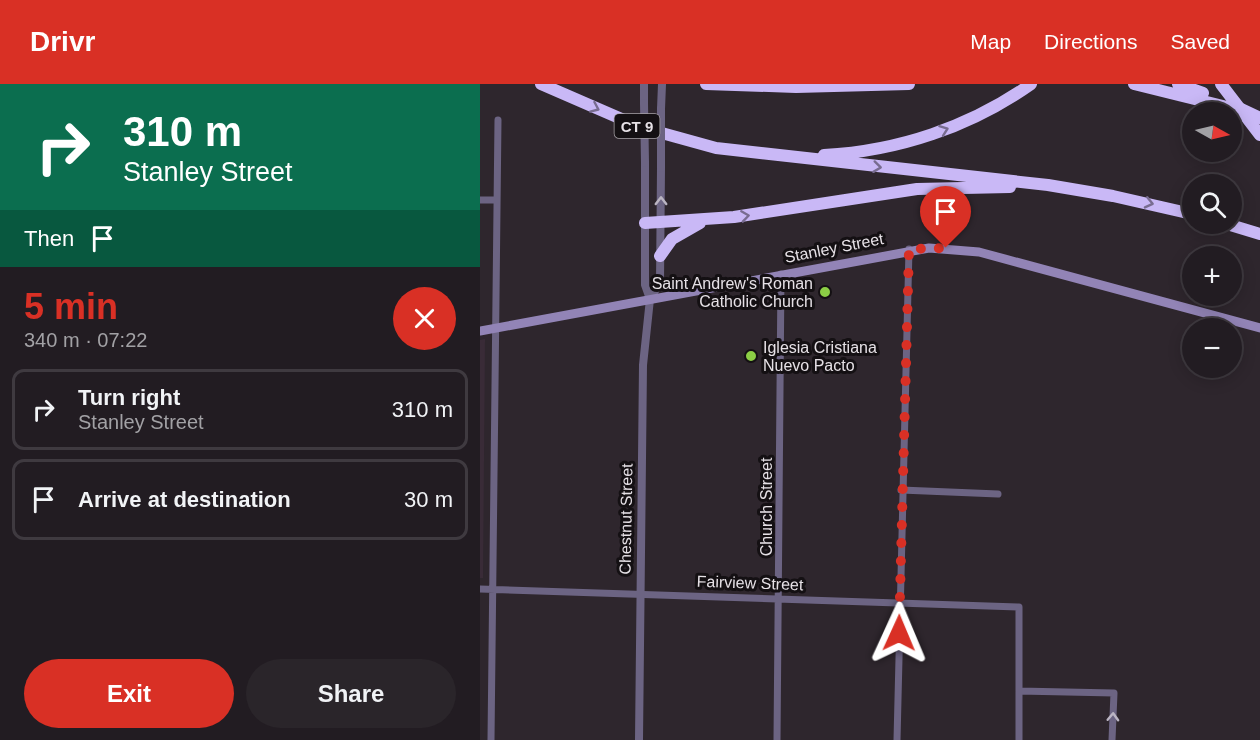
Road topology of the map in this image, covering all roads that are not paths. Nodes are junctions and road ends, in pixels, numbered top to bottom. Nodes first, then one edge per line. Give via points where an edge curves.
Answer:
1 (542, 84) edge
2 (644, 84) edge
3 (662, 84) edge
4 (706, 84) edge
5 (909, 84) edge
6 (1031, 84) edge
7 (1134, 84) edge
8 (1178, 84) edge
9 (1221, 84) edge
10 (1254, 115) edge
11 (498, 120) dead end
12 (1260, 135) edge
13 (784, 157) junction
14 (1105, 194) junction
15 (480, 200) edge
16 (496, 200) junction
17 (1182, 212) edge
18 (708, 220) junction
19 (660, 222) junction
20 (645, 223) junction
21 (1242, 229) edge
22 (1260, 234) edge
23 (909, 249) junction
24 (660, 256) junction
25 (781, 274) junction
26 (650, 299) junction
27 (497, 328) junction
28 (1260, 328) edge
29 (480, 331) edge
30 (901, 490) junction
31 (998, 494) dead end
32 (480, 589) edge
33 (492, 589) junction
34 (640, 594) junction
35 (779, 597) junction
36 (899, 603) junction
37 (1019, 691) junction
38 (491, 740) edge
39 (639, 740) edge
40 (777, 740) edge
41 (897, 740) edge
42 (1019, 740) edge
43 (1112, 740) edge

1 -> 13 highway, CT 9 via 661,134 716,148
2 - 20 street, Chestnut Street, bridge
19 -> 3 street, Chestnut Street, bridge
4 - 5 highway
13 -> 6 highway via 856,152 912,141 961,123
7 - 10 highway
8 - 10 highway
9 - 12 highway, bridge
11 - 16 street
13 -> 14 highway, CT 9 via 1004,179
14 -> 17 highway, CT 9
18 -> 14 highway via 931,188 994,187
15 - 16 street
16 - 27 street
18 - 19 highway
18 - 24 highway via 677,235
19 - 20 highway
19 - 24 street, Chestnut Street
20 - 26 street, Chestnut Street via 645,285
21 - 22 highway
23 - 25 main road, Stanley Street
23 - 28 main road, Stanley Street via 979,252
23 - 30 street
24 - 26 street, Chestnut Street via 660,283
25 - 26 main road, Stanley Street
25 - 35 street, Church Street
26 - 27 main road, Stanley Street
26 - 34 street, Chestnut Street via 644,358
27 - 29 main road, Stanley Street
27 - 33 street
30 - 31 street
30 - 36 street
32 - 33 street, Fairview Street
33 - 34 street, Fairview Street
33 - 38 street
34 - 35 street, Fairview Street
34 - 39 street, Chestnut Street
35 - 36 street, Fairview Street
35 - 40 street, Church Street
36 - 37 street, Fairview Street via 1019,607
36 - 41 street
37 - 42 street
43 -> 37 street via 1113,693

